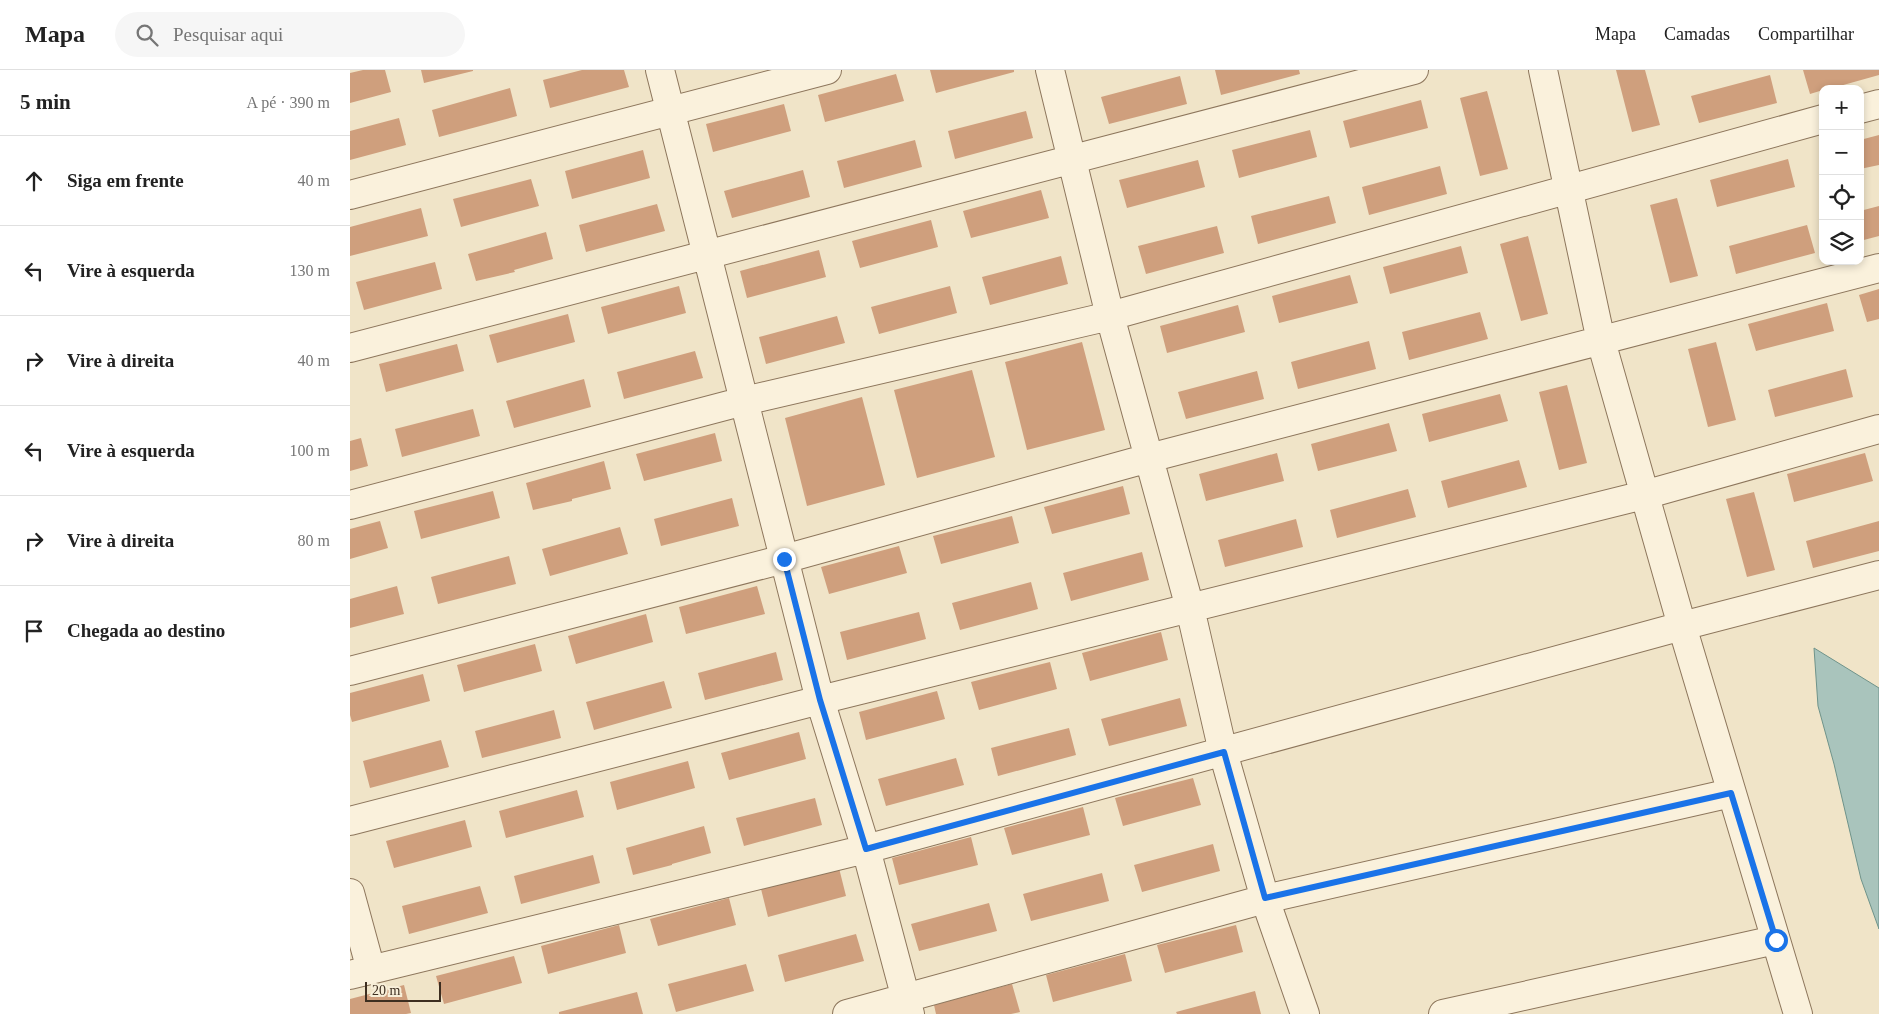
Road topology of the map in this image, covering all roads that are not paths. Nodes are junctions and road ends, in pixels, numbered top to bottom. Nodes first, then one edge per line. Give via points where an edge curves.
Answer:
1 (660, 70) edge
2 (827, 70) edge
3 (1050, 70) edge
4 (1414, 70) edge
5 (1543, 70) edge
6 (1879, 104) edge
7 (1864, 108) edge
8 (671, 111) junction
9 (1819, 120) edge
10 (1073, 160) junction
11 (1568, 189) junction
12 (350, 196) edge
13 (707, 254) junction
14 (1879, 268) edge
15 (1110, 316) junction
16 (1601, 341) junction
17 (350, 348) edge
18 (744, 402) junction
19 (1879, 429) edge
20 (1149, 458) junction
21 (1644, 495) junction
22 (350, 506) edge
23 (784, 559) junction
24 (1879, 575) edge
25 (1190, 608) junction
26 (1682, 626) junction
27 (350, 671) edge
28 (820, 700) junction
29 (1224, 752) junction
30 (1731, 793) junction
31 (350, 820) edge
32 (866, 849) junction
33 (350, 893) edge
34 (1265, 898) junction
35 (1776, 940) junction
36 (360, 973) edge
37 (908, 1006) edge
38 (847, 1014) edge
39 (1305, 1014) edge
40 (1443, 1014) edge
41 (1798, 1014) edge

1 - 8 street
2 - 8 street
3 - 10 street
4 - 10 street
5 - 11 street
6 - 7 street
8 - 12 street
8 - 13 street
9 - 11 street
10 - 13 street
10 - 15 street
11 - 15 street
11 - 16 street
13 - 17 street
13 - 18 street
14 - 16 street
15 - 18 street
15 - 20 street
16 - 20 street
16 - 21 street
18 - 22 street
18 - 23 street
19 - 21 street
20 - 23 street
20 - 25 street
21 - 25 street
21 - 26 street
23 - 27 street
23 - 28 street
24 - 26 street
25 - 28 street
25 - 29 street
26 - 29 street
26 - 30 street
28 - 31 street
28 - 32 street
29 - 32 street
29 - 34 street
30 - 34 street
30 - 35 street
32 - 36 street
32 - 37 street
33 - 36 street
34 - 37 street
34 - 39 street
35 - 40 street
35 - 41 street
37 - 38 street

